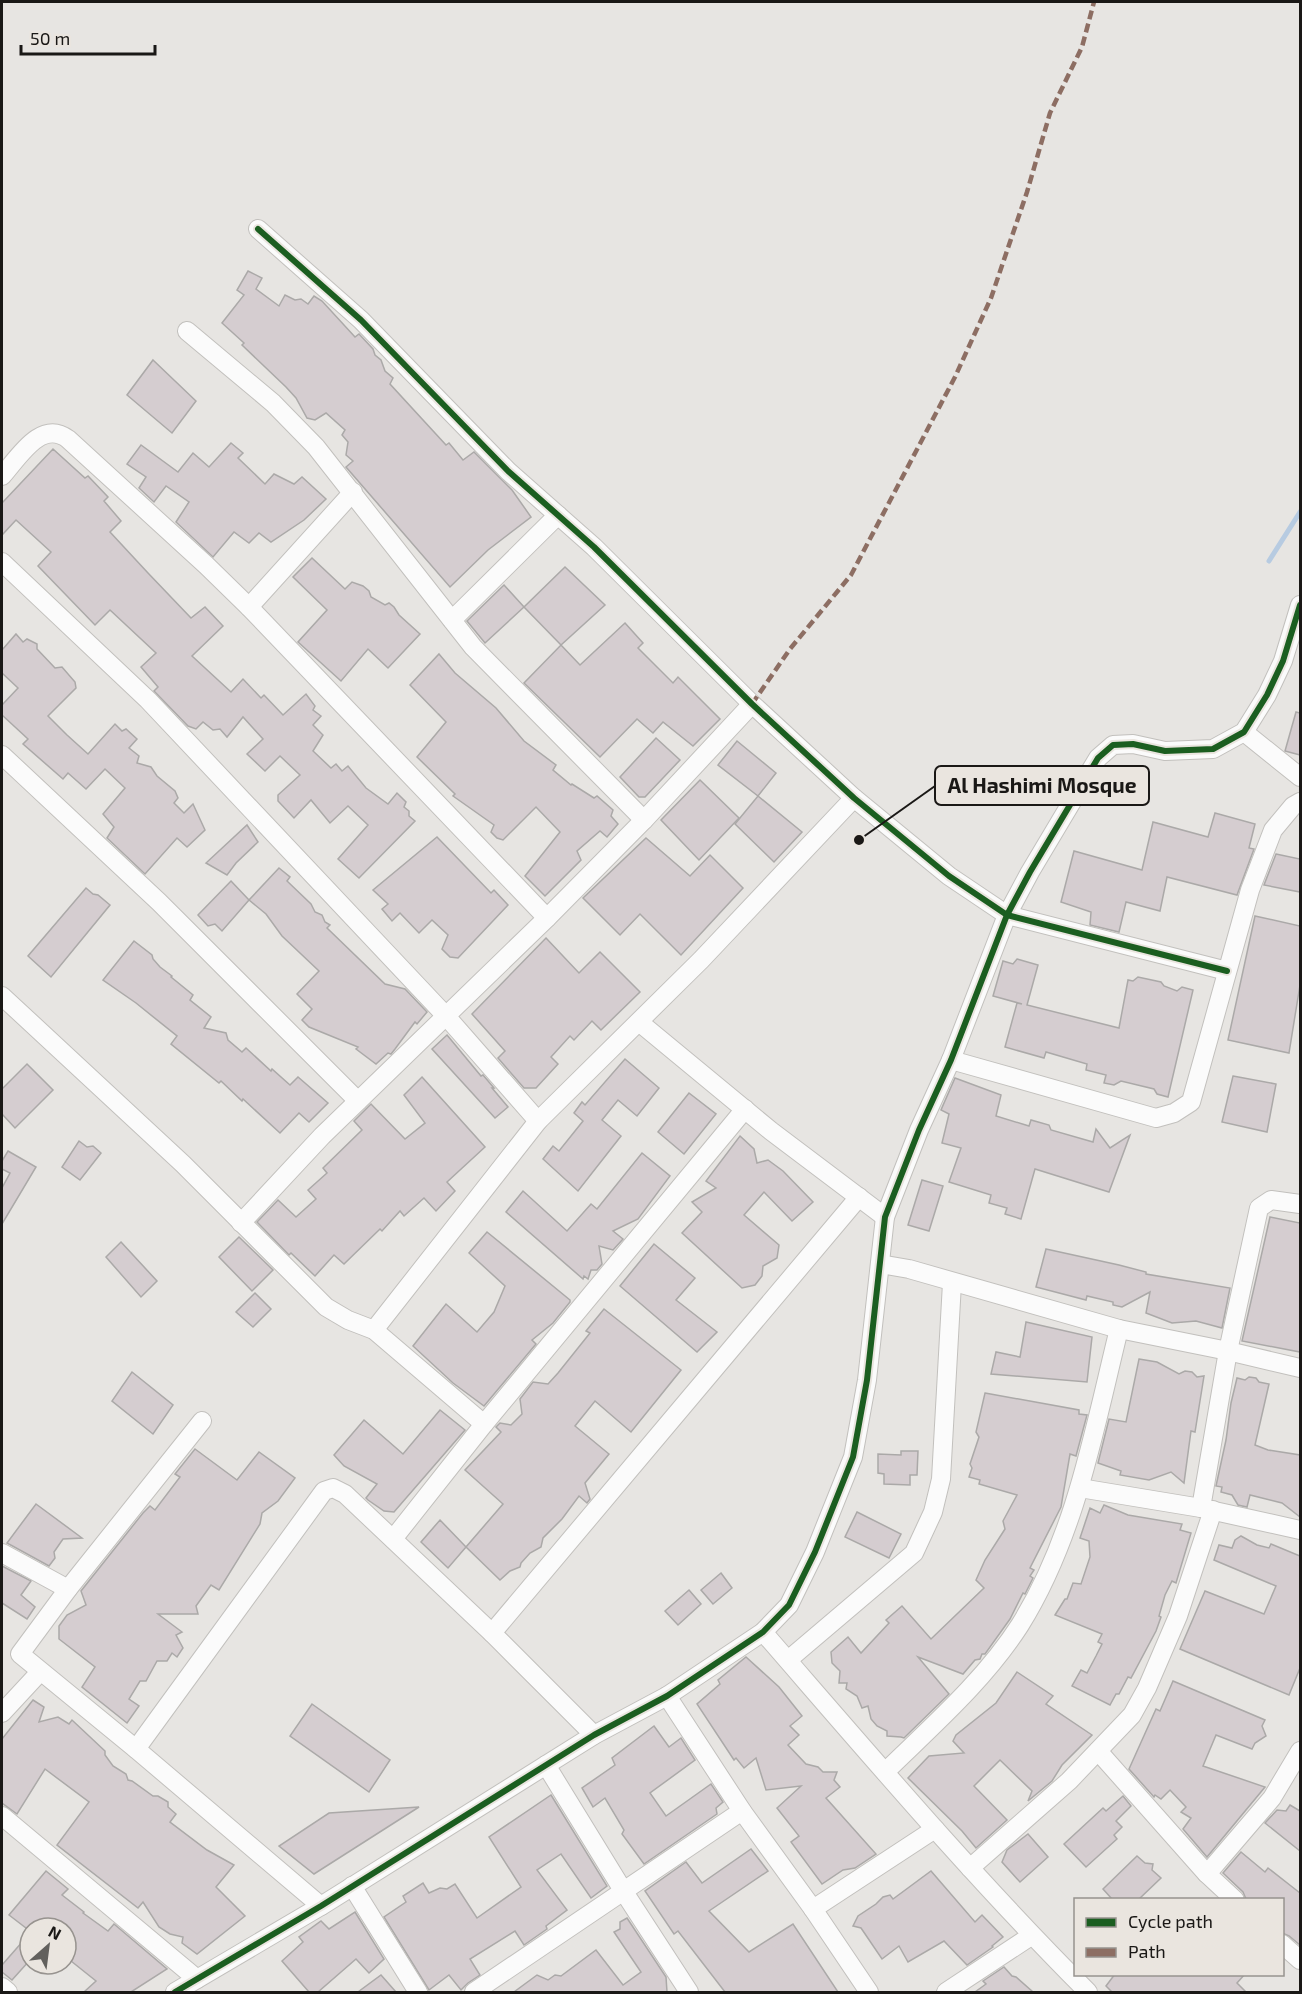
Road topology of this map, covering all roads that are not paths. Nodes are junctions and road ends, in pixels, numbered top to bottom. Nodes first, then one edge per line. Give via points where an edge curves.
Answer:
1 (258, 229) dead end
2 (187, 331) dead end
3 (2, 476) edge
4 (353, 492) junction
5 (558, 515) junction
6 (2, 562) edge
7 (1300, 605) edge
8 (249, 608) junction
9 (452, 620) junction
10 (752, 704) junction
11 (1244, 732) junction
12 (2, 755) edge
13 (1300, 777) edge
14 (854, 798) junction
15 (1300, 802) edge
16 (644, 820) junction
17 (1007, 915) junction
18 (547, 918) junction
19 (1227, 971) junction
20 (2, 996) edge
21 (446, 1016) junction
22 (639, 1022) junction
23 (951, 1060) junction
24 (358, 1101) junction
25 (745, 1109) junction
26 (538, 1121) junction
27 (859, 1197) junction
28 (1300, 1204) edge
29 (885, 1217) junction
30 (241, 1223) junction
31 (880, 1264) junction
32 (952, 1283) junction
33 (1119, 1329) junction
34 (374, 1330) junction
35 (1228, 1351) junction
36 (1300, 1368) edge
37 (202, 1421) dead end
38 (484, 1424) junction
39 (1080, 1488) junction
40 (1207, 1509) junction
41 (1300, 1530) edge
42 (393, 1539) junction
43 (2, 1552) edge
44 (68, 1588) junction
45 (763, 1632) junction
46 (492, 1633) junction
47 (788, 1660) junction
48 (40, 1671) junction
49 (667, 1696) junction
50 (2, 1713) edge
51 (594, 1735) junction
52 (136, 1749) junction
53 (1098, 1751) junction
54 (1300, 1751) edge
55 (546, 1765) junction
56 (885, 1772) junction
57 (742, 1811) junction
58 (2, 1816) edge
59 (935, 1829) junction
60 (970, 1868) junction
61 (1207, 1874) junction
62 (352, 1886) junction
63 (624, 1892) junction
64 (1234, 1898) edge
65 (321, 1906) junction
66 (813, 1909) junction
67 (1031, 1936) junction
68 (1284, 1946) edge
69 (1300, 1960) edge
70 (197, 1979) junction
71 (2, 1987) edge
72 (486, 1989) edge
73 (8, 1992) edge
74 (175, 1992) edge
75 (418, 1992) edge
76 (689, 1992) edge
77 (869, 1992) edge
78 (946, 1992) edge
79 (1088, 1992) edge

1 - 5 street via 361,320 508,471
2 - 4 street via 273,404
3 - 8 street via 36,438 44,433 61,434
4 - 8 street
4 - 9 street
5 - 9 street
5 - 10 street
6 - 21 street via 148,700
7 - 11 street via 1282,661
8 - 18 street
9 - 16 street via 472,647
10 - 14 street
10 - 16 street
11 - 13 street
11 - 17 street via 1213,749 1165,751 1113,744 1098,758
12 - 24 street via 159,902
14 - 17 street via 949,876
14 - 22 street
15 - 19 street via 1274,830 1250,890
16 - 18 street
17 - 19 street
17 - 23 street
18 - 21 street
19 - 23 street via 1191,1102 1174,1113 1156,1118
20 - 30 street
21 - 24 street
21 - 26 street
22 - 25 street
22 - 26 street
23 - 29 street
24 - 30 street
25 - 27 street
25 - 38 street
26 - 34 street
27 - 29 street
27 - 46 street
28 - 35 street via 1271,1200 1259,1208
29 - 31 street
30 - 34 street via 326,1306
31 - 32 street
31 - 45 street via 867,1380 853,1457 789,1605
32 - 33 street
32 - 47 street via 941,1479 933,1512 914,1552
33 - 35 street
33 - 39 street
34 - 38 street
35 - 36 street
35 - 40 street
37 - 44 street
38 - 42 street
39 - 40 street
39 - 56 street via 1058,1550 1019,1625 958,1700
40 - 41 street
40 - 53 street via 1196,1567 1148,1688 1132,1715
42 - 46 street
42 - 52 street via 345,1494 333,1488 324,1491
43 - 44 street
44 - 48 street via 20,1654
45 - 47 street
45 - 49 street
46 - 51 street
47 - 56 street
48 - 50 street
48 - 52 street
49 - 51 street
49 - 57 street
51 - 55 street
52 - 65 street
53 - 60 street
53 - 61 street
54 - 61 street via 1272,1798
55 - 62 street
55 - 63 street
56 - 59 street
57 - 63 street
57 - 66 street
58 - 70 street
59 - 60 street
59 - 66 street
60 - 67 street
61 - 64 street
62 - 65 street
62 - 75 street
63 - 72 street
63 - 76 street
65 - 70 street
66 - 77 street
67 - 78 street
67 - 79 street
68 - 69 street
70 - 74 street
71 - 73 street

